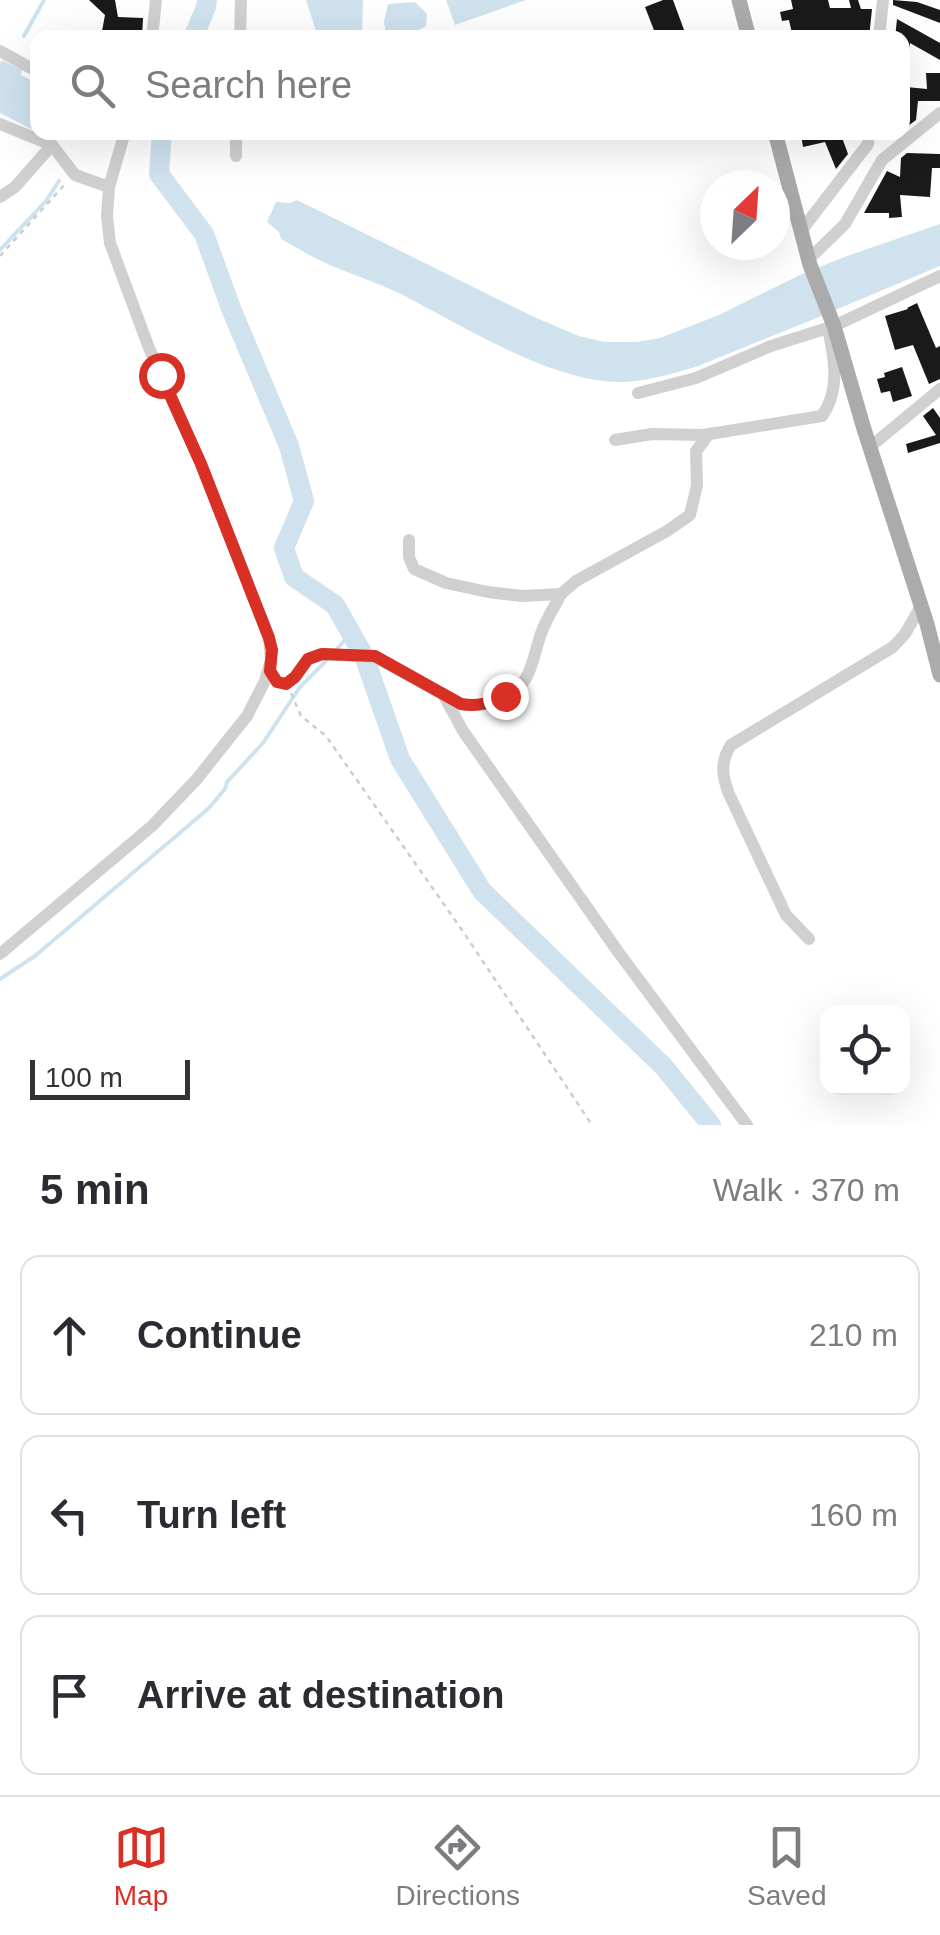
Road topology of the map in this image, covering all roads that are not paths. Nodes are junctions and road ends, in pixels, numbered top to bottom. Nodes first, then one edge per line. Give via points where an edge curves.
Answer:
1 (156, 0) edge
2 (242, 0) edge
3 (739, 0) edge
4 (884, 0) edge
5 (153, 30) edge
6 (240, 30) edge
7 (747, 30) edge
8 (880, 30) edge
9 (0, 51) edge
10 (30, 68) edge
11 (940, 113) edge
12 (0, 124) edge
13 (30, 137) edge
14 (910, 137) edge
15 (38, 140) edge
16 (123, 140) edge
17 (236, 140) edge
18 (777, 140) edge
19 (867, 140) edge
20 (869, 140) edge
21 (907, 140) edge
22 (52, 146) junction
23 (236, 156) dead end
24 (882, 160) junction
25 (110, 187) junction
26 (0, 197) edge
27 (801, 231) junction
28 (809, 262) junction
29 (940, 276) edge
30 (831, 324) junction
31 (940, 389) edge
32 (638, 393) dead end
33 (709, 434) junction
34 (615, 440) dead end
35 (870, 447) junction
36 (409, 540) dead end
37 (561, 594) junction
38 (921, 606) junction
39 (270, 671) junction
40 (940, 675) edge
41 (444, 696) junction
42 (809, 939) dead end
43 (0, 954) edge
44 (747, 1125) edge

1 - 5 street
2 - 6 street
3 - 7 main road
4 - 8 street
9 - 10 street
11 - 14 street
12 - 13 street
15 - 22 street
16 - 25 street
17 - 23 street
18 - 27 main road
19 - 27 street
20 - 24 street
21 - 24 street
22 - 25 street via 75,175
22 - 26 street
24 - 28 street via 845,224
25 - 39 street via 108,227 122,278 269,638
27 - 28 main road
28 - 30 main road
29 - 30 street
30 - 32 street via 696,378
30 - 33 street via 835,390 822,416
30 - 35 main road
31 - 35 street
33 - 34 street
33 - 37 street via 696,451 690,514
35 - 38 main road
36 - 37 street via 414,569 446,584 522,596
37 - 41 street via 520,684 474,706
38 - 40 main road
38 - 42 street via 892,647 731,744 724,755 729,794 786,915
39 - 41 street via 286,684 308,659 322,654 375,656
39 - 43 street via 247,716 177,801
41 - 44 street via 564,876

